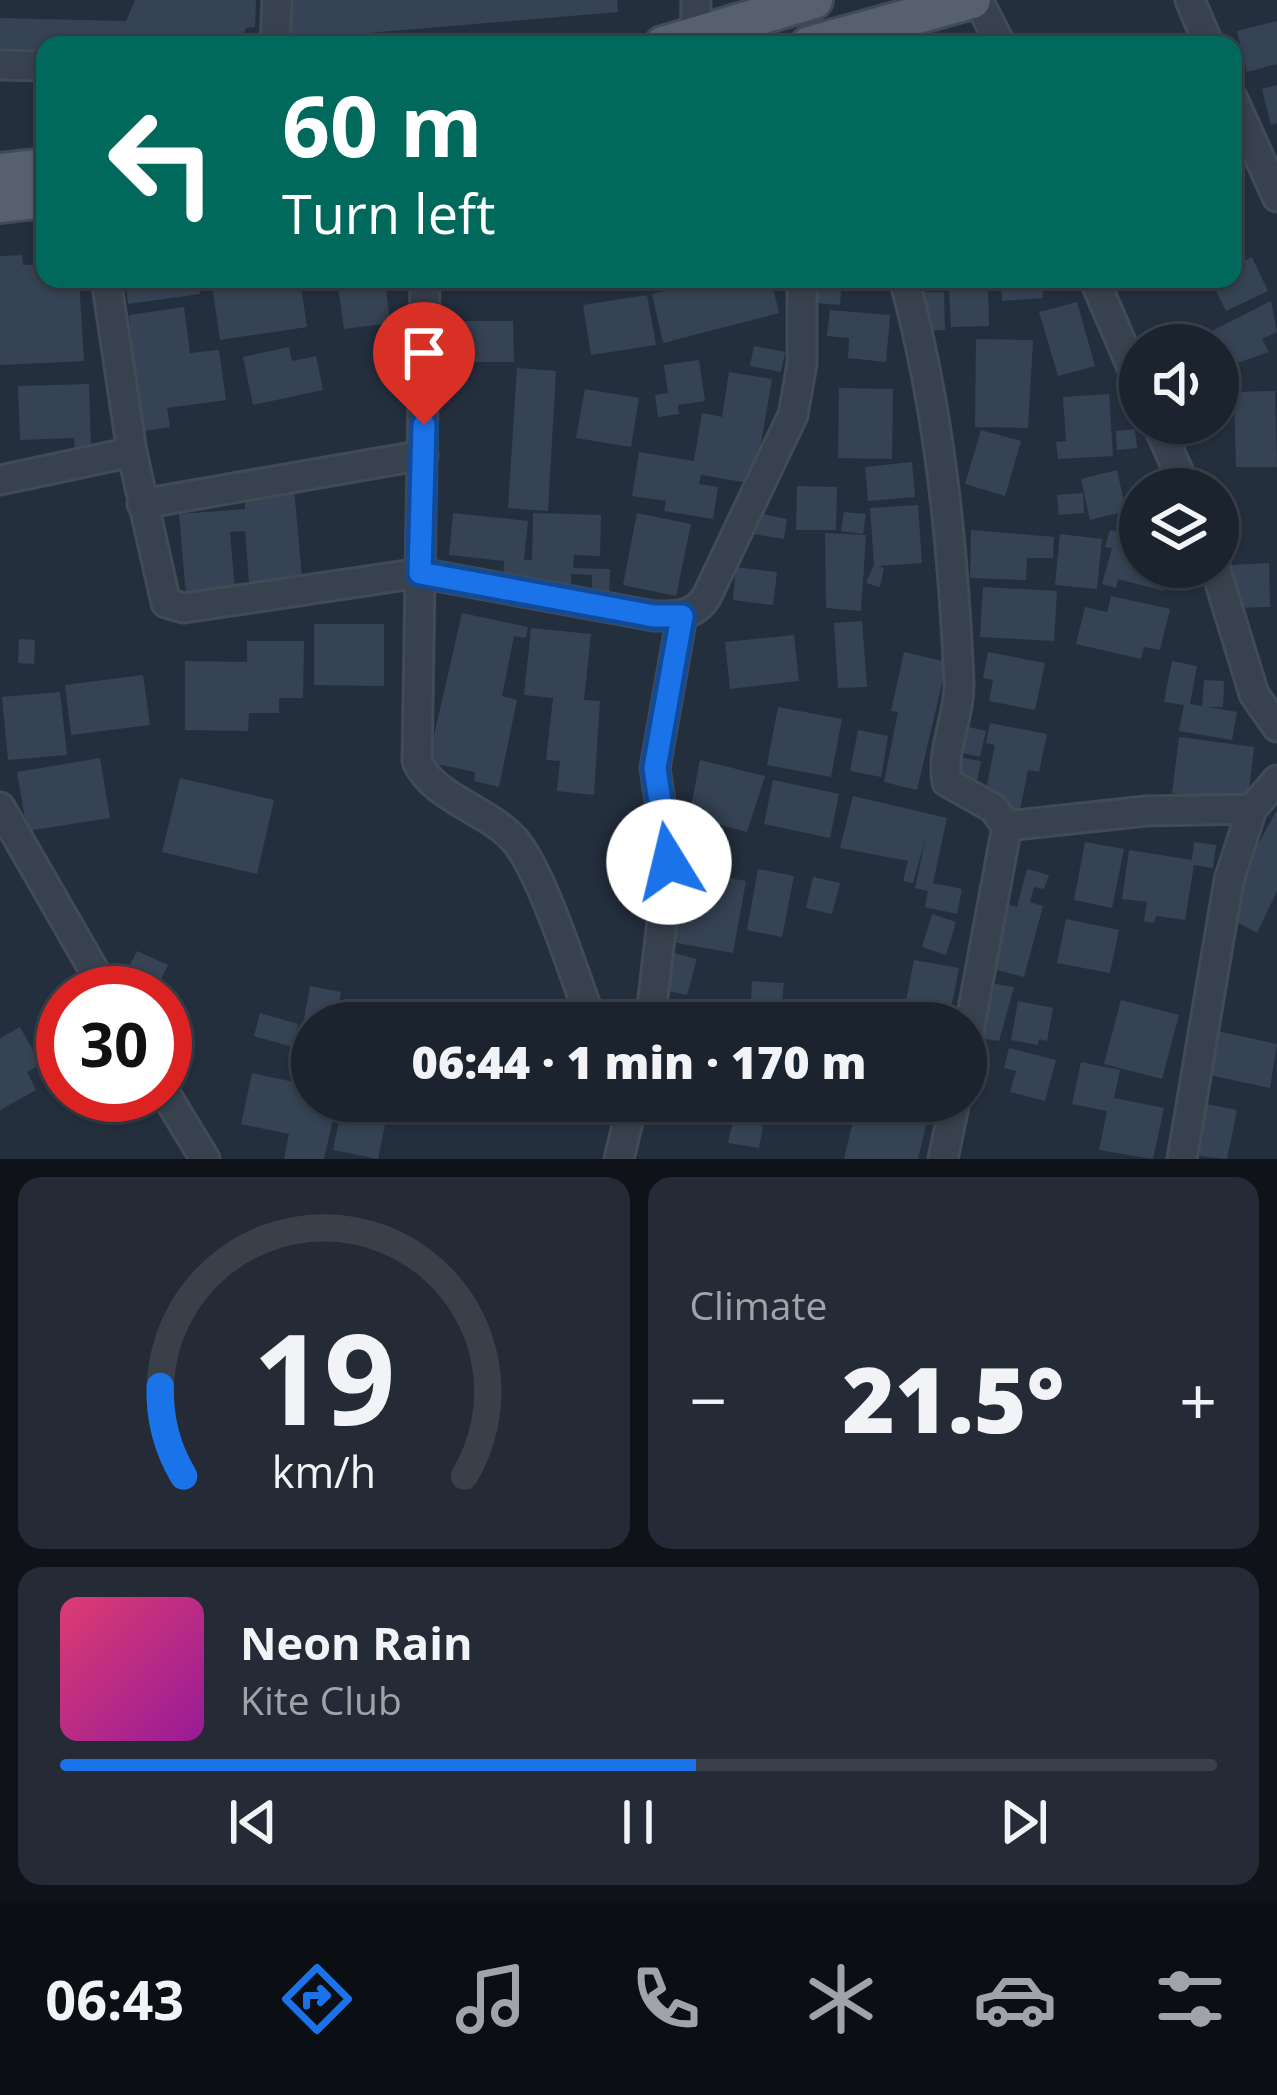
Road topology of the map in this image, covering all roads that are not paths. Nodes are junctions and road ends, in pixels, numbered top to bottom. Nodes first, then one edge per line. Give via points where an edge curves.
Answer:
1 (277, 0) edge
2 (696, 0) edge
3 (814, 0) edge
4 (975, 0) edge
5 (1190, 0) edge
6 (744, 12) edge
7 (275, 36) edge
8 (687, 36) edge
9 (698, 36) edge
10 (863, 36) edge
11 (996, 36) edge
12 (1205, 36) edge
13 (0, 65) edge
14 (36, 66) edge
15 (1242, 112) edge
16 (1267, 149) edge
17 (36, 168) edge
18 (0, 172) edge
19 (1277, 197) edge
20 (36, 200) edge
21 (0, 204) edge
22 (107, 288) edge
23 (425, 288) edge
24 (802, 288) edge
25 (906, 288) edge
26 (1098, 288) edge
27 (1119, 337) edge
28 (132, 452) junction
29 (423, 455) junction
30 (0, 480) edge
31 (142, 504) junction
32 (420, 573) junction
33 (1221, 588) edge
34 (682, 616) junction
35 (1277, 728) edge
36 (1277, 780) edge
37 (0, 807) edge
38 (1252, 809) junction
39 (1007, 826) junction
40 (91, 966) edge
41 (584, 1002) edge
42 (652, 1002) edge
43 (974, 1002) edge
44 (183, 1122) edge
45 (624, 1122) edge
46 (951, 1122) edge
47 (205, 1159) edge
48 (619, 1159) edge
49 (943, 1159) edge
50 (1182, 1159) edge

1 - 7 street
2 - 8 street
3 - 6 main road
4 - 10 main road
4 - 11 street
5 - 12 street
6 - 9 main road
13 - 14 street
15 - 16 street
16 - 19 street
17 - 18 main road
20 - 21 main road
22 - 28 street
23 - 29 street
24 - 34 street via 793,415 707,596
25 - 39 street via 944,484 955,592 959,692 946,782 993,808
26 - 27 street
28 - 30 street
28 - 31 street
29 - 31 street
29 - 32 street
31 - 32 street via 161,596 173,606
32 - 34 street
32 - 41 street via 419,767 501,828 527,858
33 - 35 street via 1254,694
34 - 42 street via 655,768 669,862
36 - 38 street
37 - 40 street
38 - 39 street
38 - 50 street via 1220,919
39 - 43 street
44 - 47 street
45 - 48 street
46 - 49 street

